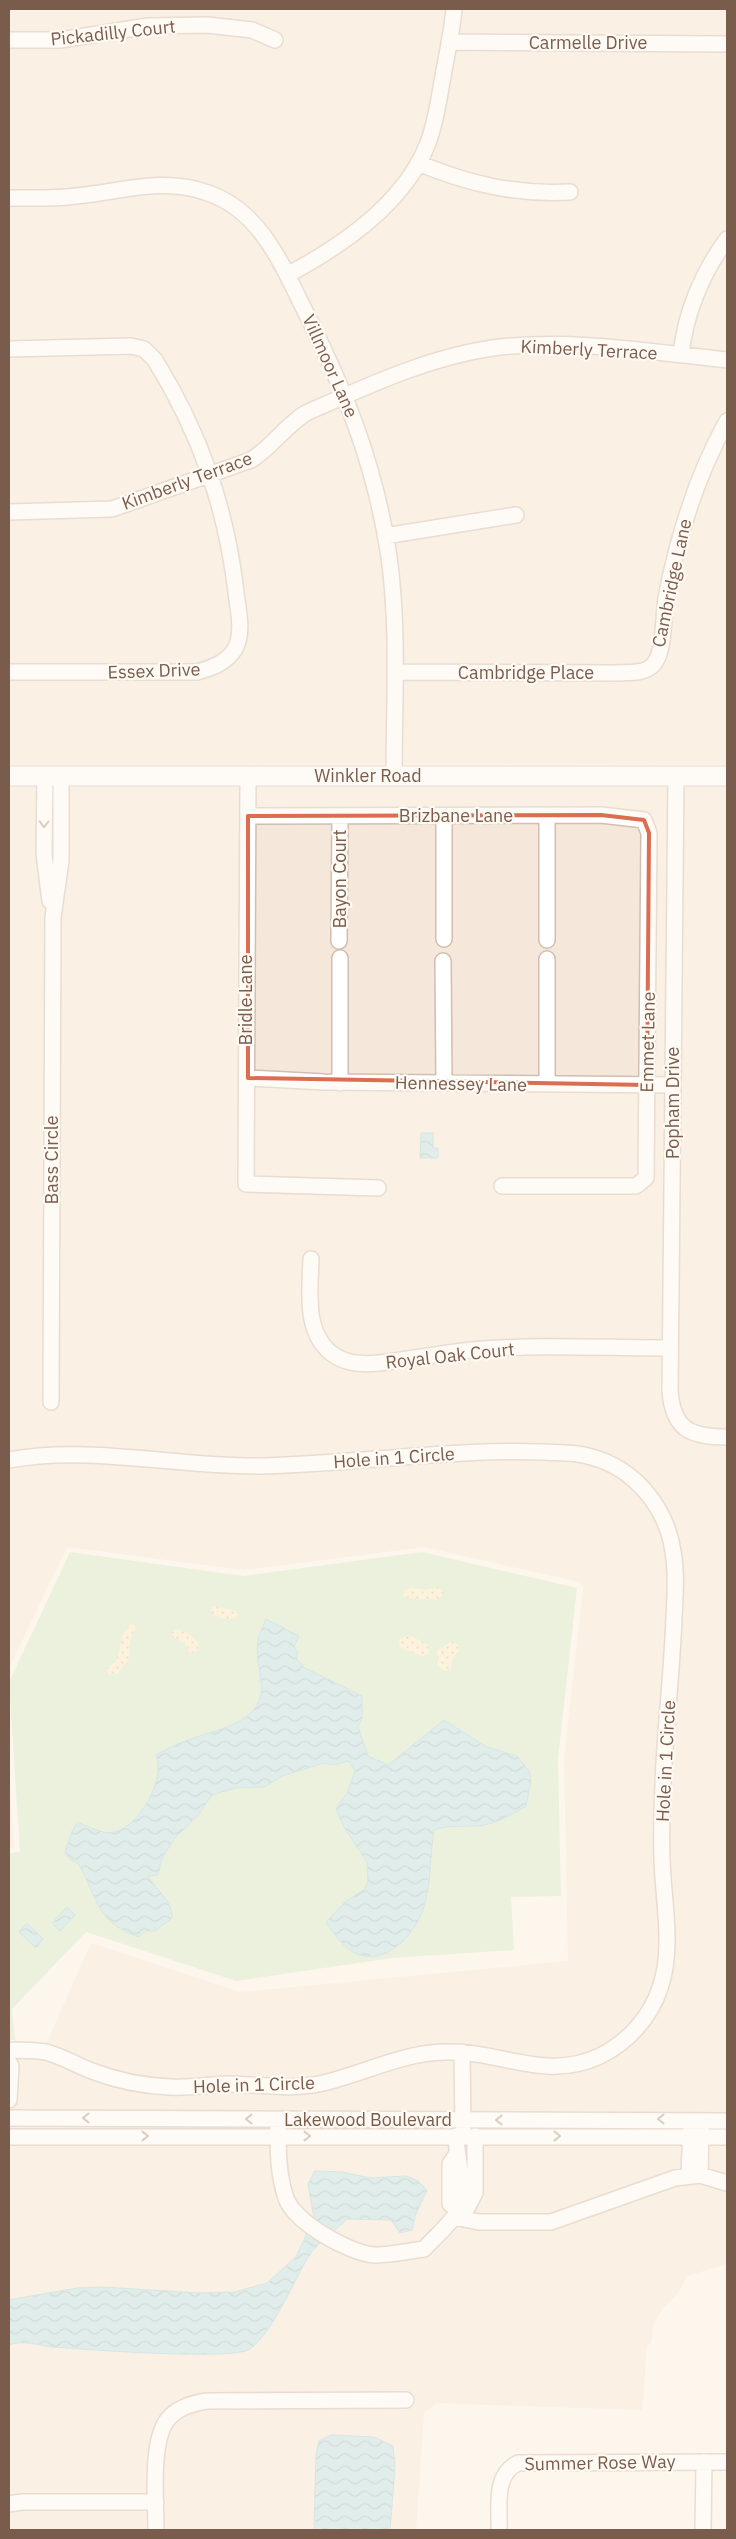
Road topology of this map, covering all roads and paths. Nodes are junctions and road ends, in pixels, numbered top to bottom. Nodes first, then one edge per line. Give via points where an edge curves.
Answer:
1 (454, 9) edge
2 (9, 40) edge
3 (275, 40) dead end
4 (450, 42) junction
5 (727, 44) edge
6 (418, 163) junction
7 (570, 192) dead end
8 (9, 198) edge
9 (727, 239) edge
10 (287, 276) junction
11 (9, 349) edge
12 (681, 355) junction
13 (727, 360) edge
14 (346, 395) junction
15 (727, 422) edge
16 (211, 475) junction
17 (9, 512) edge
18 (516, 515) dead end
19 (385, 536) junction
20 (654, 664) joint
21 (9, 672) edge
22 (395, 672) junction
23 (9, 776) edge
24 (53, 776) junction
25 (248, 776) junction
26 (394, 776) junction
27 (676, 776) junction
28 (727, 776) edge
29 (248, 816) junction
30 (340, 816) junction
31 (444, 816) junction
32 (547, 816) junction
33 (649, 840) joint
34 (444, 939) dead end
35 (547, 940) dead end
36 (339, 941) dead end
37 (340, 958) dead end
38 (547, 960) dead end
39 (444, 961) dead end
40 (248, 1078) junction
41 (340, 1083) junction
42 (444, 1084) junction
43 (547, 1084) junction
44 (647, 1085) junction
45 (673, 1085) junction
46 (502, 1186) dead end
47 (378, 1188) dead end
48 (311, 1259) dead end
49 (670, 1348) junction
50 (51, 1402) dead end
51 (727, 1437) edge
52 (9, 1460) edge
53 (9, 2050) edge
54 (462, 2052) junction
55 (9, 2062) edge
56 (9, 2100) edge
57 (9, 2118) edge
58 (278, 2119) junction
59 (463, 2120) junction
60 (696, 2120) junction
61 (727, 2121) edge
62 (695, 2135) junction
63 (278, 2136) junction
64 (464, 2136) junction
65 (9, 2137) edge
66 (727, 2137) edge
67 (464, 2159) junction
68 (695, 2175) junction
69 (726, 2181) edge
70 (454, 2217) junction
71 (406, 2400) dead end
72 (704, 2462) junction
73 (727, 2462) edge
74 (156, 2502) junction
75 (9, 2504) edge
76 (156, 2530) edge
77 (499, 2530) edge
78 (703, 2530) edge

1 - 4 street
2 - 3 street, Pickadilly Court via 60,40 148,26 207,25 252,30
4 - 5 street, Carmelle Drive
4 - 6 street via 433,125
6 - 7 street via 473,183 506,190 541,194
6 - 10 street via 400,189 370,219 333,249
8 - 10 street, Villmoor Lane via 73,197 146,186 191,188 219,197 245,214 265,236
9 - 12 street via 688,313
10 - 14 street, Villmoor Lane
11 - 16 street, Essex Drive via 131,346 144,350 164,374
12 - 13 street, Kimberly Terrace
12 - 14 street, Kimberly Terrace via 560,345 499,347 443,359
14 - 16 street, Kimberly Terrace via 293,421 264,452
14 - 19 street, Villmoor Lane via 369,464
15 - 20 street, Cambridge Lane via 704,467 683,522 665,604 661,646
16 - 17 street, Kimberly Terrace via 112,509
16 - 21 street, Essex Drive via 231,552 239,620 235,648 226,660 197,672
18 - 19 street
19 - 22 street, Villmoor Lane via 392,592
20 - 22 street, Cambridge Place via 644,671 613,673
22 - 26 street, Villmoor Lane
23 - 24 street, Winkler Road
24 - 25 street, Winkler Road
24 - 50 street, Bass Circle via 44,854 53,917
25 - 26 street, Winkler Road
25 - 29 street, Bridle Lane
26 - 27 street, Winkler Road
27 - 28 street, Winkler Road
27 - 45 street, Popham Drive
29 - 30 street, Brizbane Lane
29 - 40 street, Bridle Lane via 245,1036
30 - 31 street, Brizbane Lane
30 - 36 street, Bayon Court
31 - 32 street, Brizbane Lane
31 - 34 street
32 - 33 street, Brizbane Lane via 644,820
32 - 35 street
33 - 44 street, Emmet Lane
37 - 41 street
38 - 43 street
39 - 42 street
40 - 41 street, Hennessey Lane
40 - 47 street, Bridle Lane via 246,1184
41 - 42 street, Hennessey Lane
42 - 43 street, Hennessey Lane
43 - 44 street, Hennessey Lane
44 - 45 street, Hennessey Lane
44 - 46 street, Emmet Lane via 646,1178 636,1186
45 - 49 street, Popham Drive
48 - 49 street, Royal Oak Court via 312,1324 326,1348 349,1362 376,1364 501,1348
49 - 51 street, Popham Drive via 671,1405 682,1428 695,1435
52 - 54 street, Hole in 1 Circle via 69,1455 255,1466 312,1465 440,1453 569,1453 612,1465 635,1481 651,1498 666,1522 675,1565 673,1650 663,1790 662,1856 667,1948 659,1991 645,2018 627,2038 603,2054 576,2064 531,2066
53 - 54 street, Hole in 1 Circle via 44,2052 123,2082 170,2088 227,2084 310,2085 405,2056
54 - 59 street
55 - 56 street
58 -> 57 street, Lakewood Boulevard
58 - 59 street, Lakewood Boulevard
58 - 63 street
60 -> 59 street, Lakewood Boulevard
59 - 64 street
60 - 61 street, Lakewood Boulevard
60 - 62 street
64 -> 62 street, Lakewood Boulevard
62 - 66 street, Lakewood Boulevard
62 - 68 street
63 -> 64 street, Lakewood Boulevard
65 -> 63 street, Lakewood Boulevard
63 - 70 street via 279,2170 286,2200 305,2222 334,2242 373,2255 424,2249
64 - 67 street
67 - 70 street via 450,2164 450,2204
67 - 70 street via 474,2193 465,2212
68 - 69 street
68 - 70 street via 657,2184 551,2222 479,2222
71 - 74 street via 193,2403 168,2418 162,2430 157,2458
72 - 73 street, Summer Rose Way
72 - 77 street, Summer Rose Way via 518,2463 502,2478
72 - 78 street
74 - 75 street
74 - 76 street

